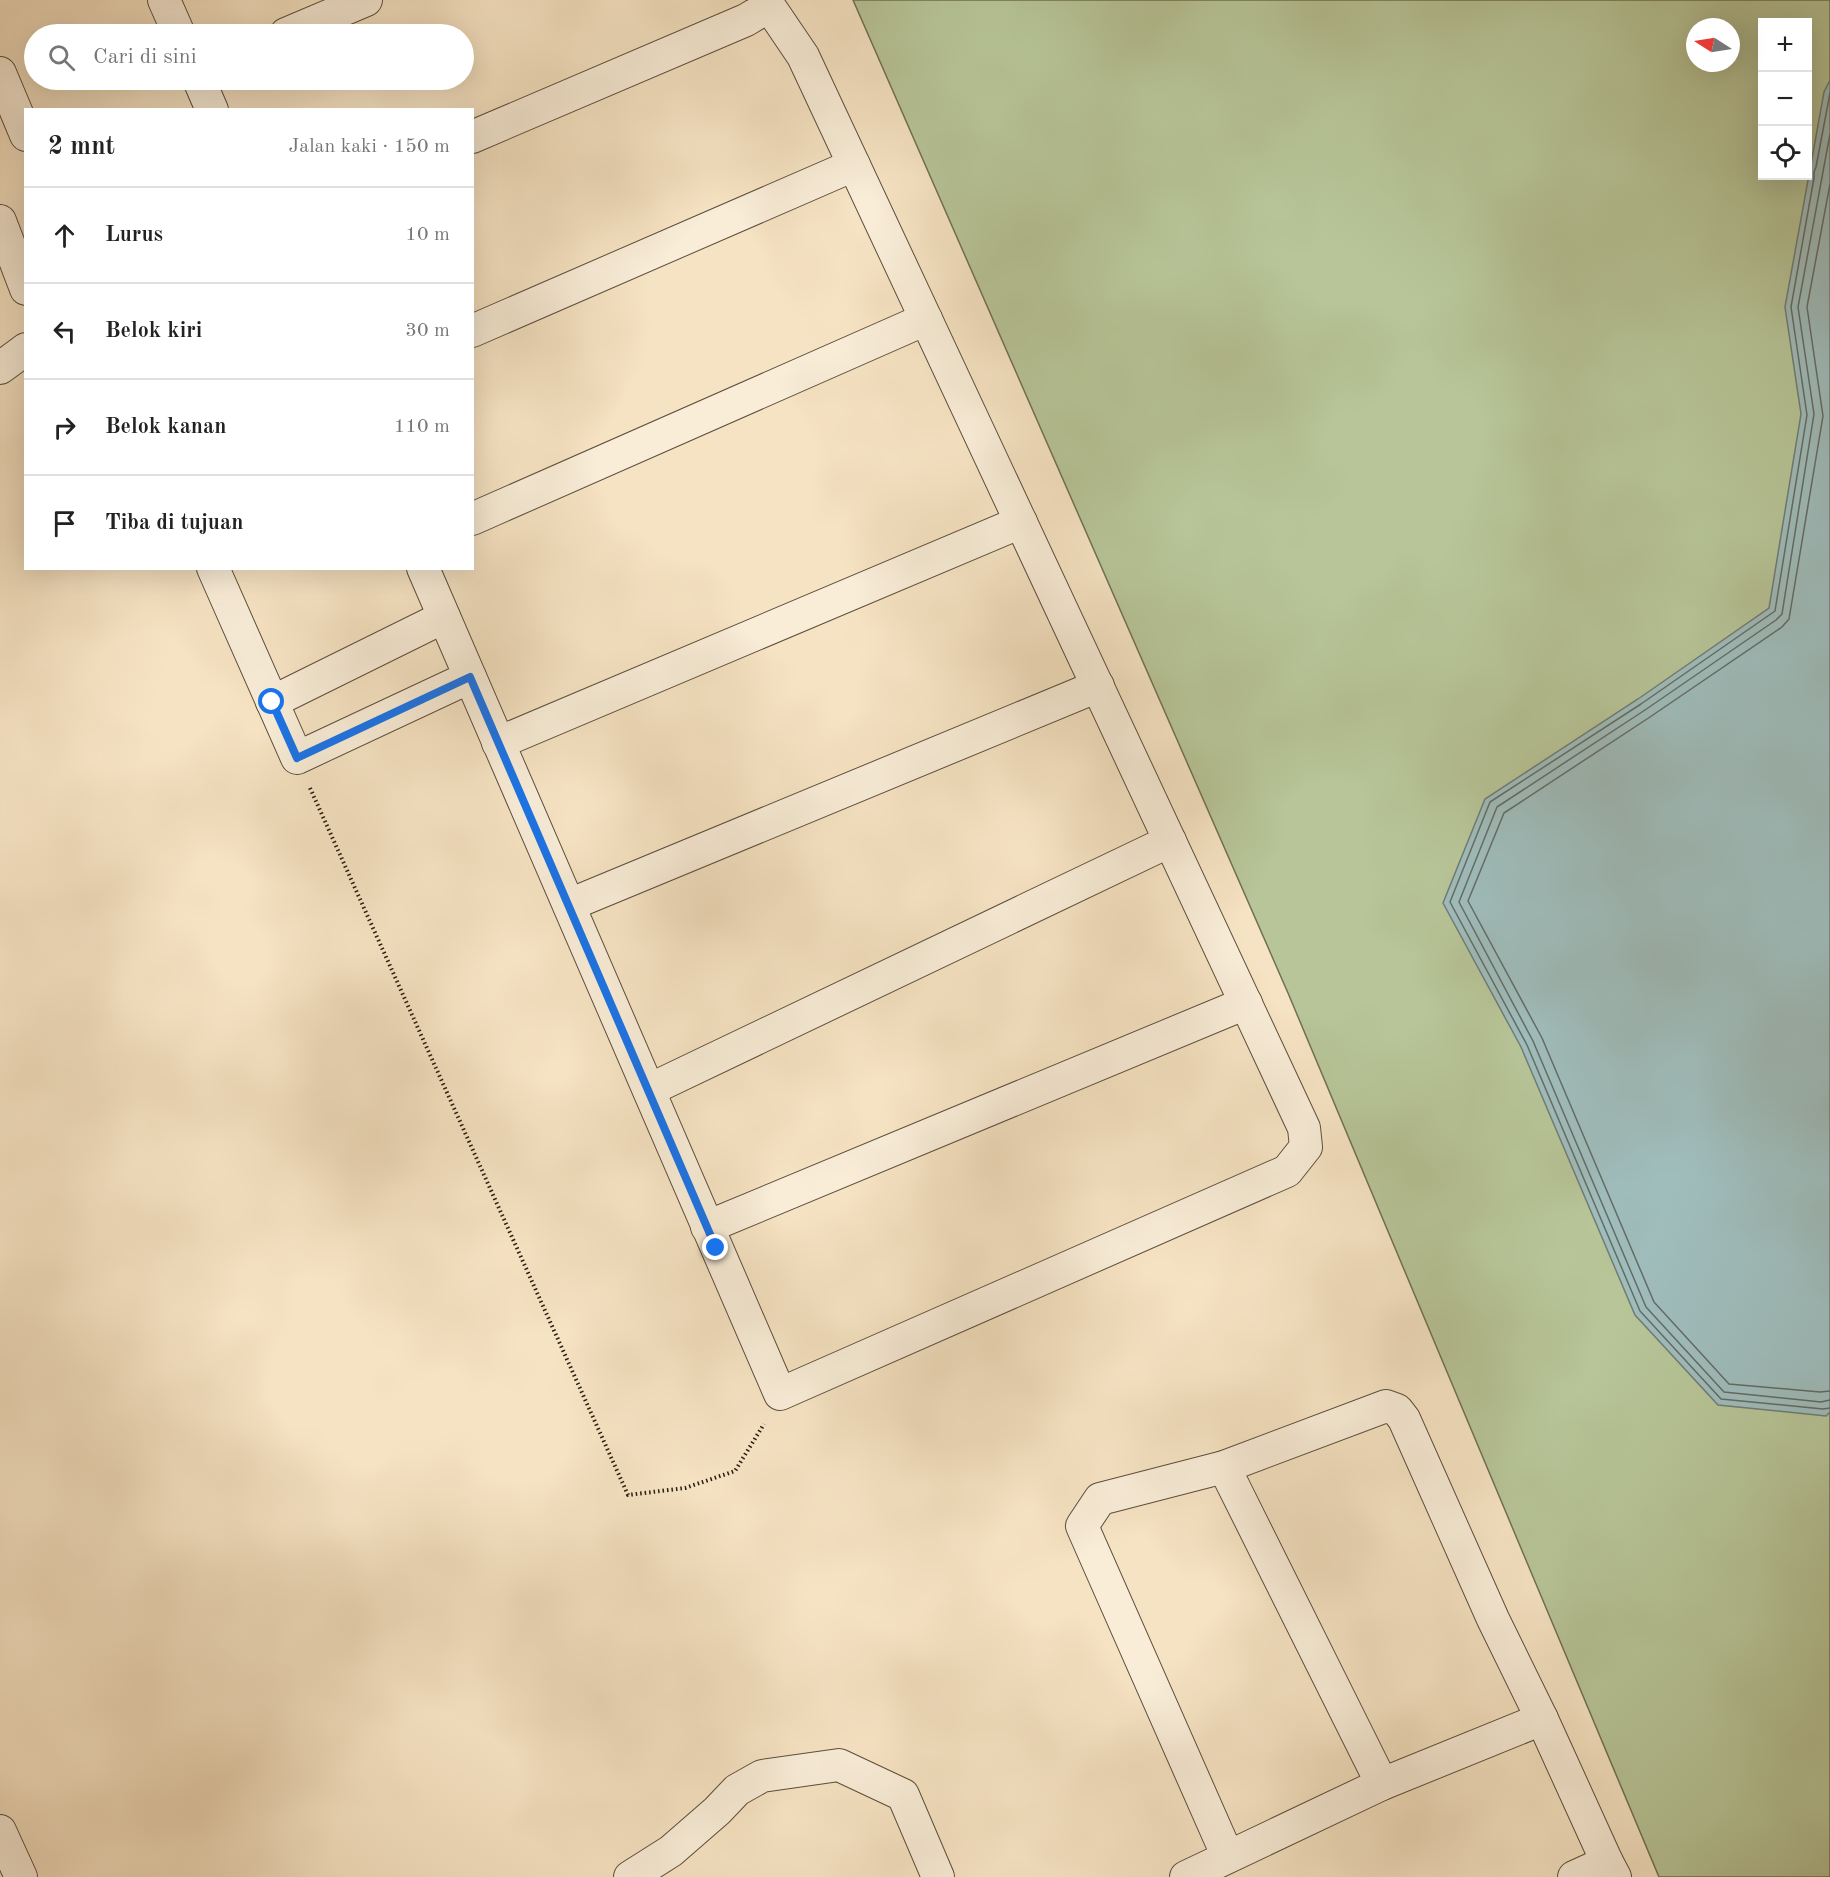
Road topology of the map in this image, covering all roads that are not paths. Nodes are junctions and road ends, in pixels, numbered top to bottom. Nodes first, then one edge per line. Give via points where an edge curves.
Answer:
1 (164, 0) edge
2 (366, 0) edge
3 (175, 24) edge
4 (310, 24) edge
5 (0, 73) edge
6 (203, 90) edge
7 (211, 108) edge
8 (24, 130) edge
9 (474, 136) edge
10 (854, 165) junction
11 (0, 221) edge
12 (24, 284) edge
13 (926, 319) junction
14 (474, 330) edge
15 (24, 350) edge
16 (0, 368) edge
17 (474, 518) edge
18 (1021, 522) junction
19 (214, 570) edge
20 (424, 570) edge
21 (444, 617) junction
22 (470, 677) junction
23 (1098, 686) junction
24 (272, 702) junction
25 (498, 743) junction
26 (1170, 841) junction
27 (569, 905) junction
28 (1246, 1004) junction
29 (649, 1090) junction
30 (707, 1227) junction
31 (1224, 1467) junction
32 (1542, 1719) junction
33 (1382, 1784) junction
34 (0, 1831) edge
35 (1228, 1857) junction
36 (1611, 1869) edge
37 (21, 1877) edge
38 (630, 1877) edge
39 (938, 1877) edge
40 (1186, 1877) edge
41 (1574, 1877) edge

1 - 3 street
2 - 4 street
5 - 8 street
6 - 7 street
9 - 10 street via 746,20 761,11 765,0 803,56
10 - 13 street
10 - 14 street
11 - 12 street
13 - 17 street
13 - 18 street
15 - 16 street
18 - 23 street
18 - 25 street
19 - 24 street
20 - 21 street
21 - 22 street
21 - 24 street
22 - 24 street via 297,758
22 - 25 street
23 - 26 street
23 - 27 street
25 - 27 street
26 - 28 street
26 - 29 street
27 - 29 street
28 - 30 street
28 - 30 street via 1304,1128 1306,1147 1287,1171 780,1394
29 - 30 street
31 - 32 street via 1386,1406 1397,1410
31 - 33 street
31 - 35 street via 1100,1499 1082,1526
32 - 33 street
32 - 36 street
33 - 35 street
34 - 37 street
35 - 40 street
36 - 41 street
38 - 39 street via 671,1851 737,1790 762,1776 839,1765 903,1795

